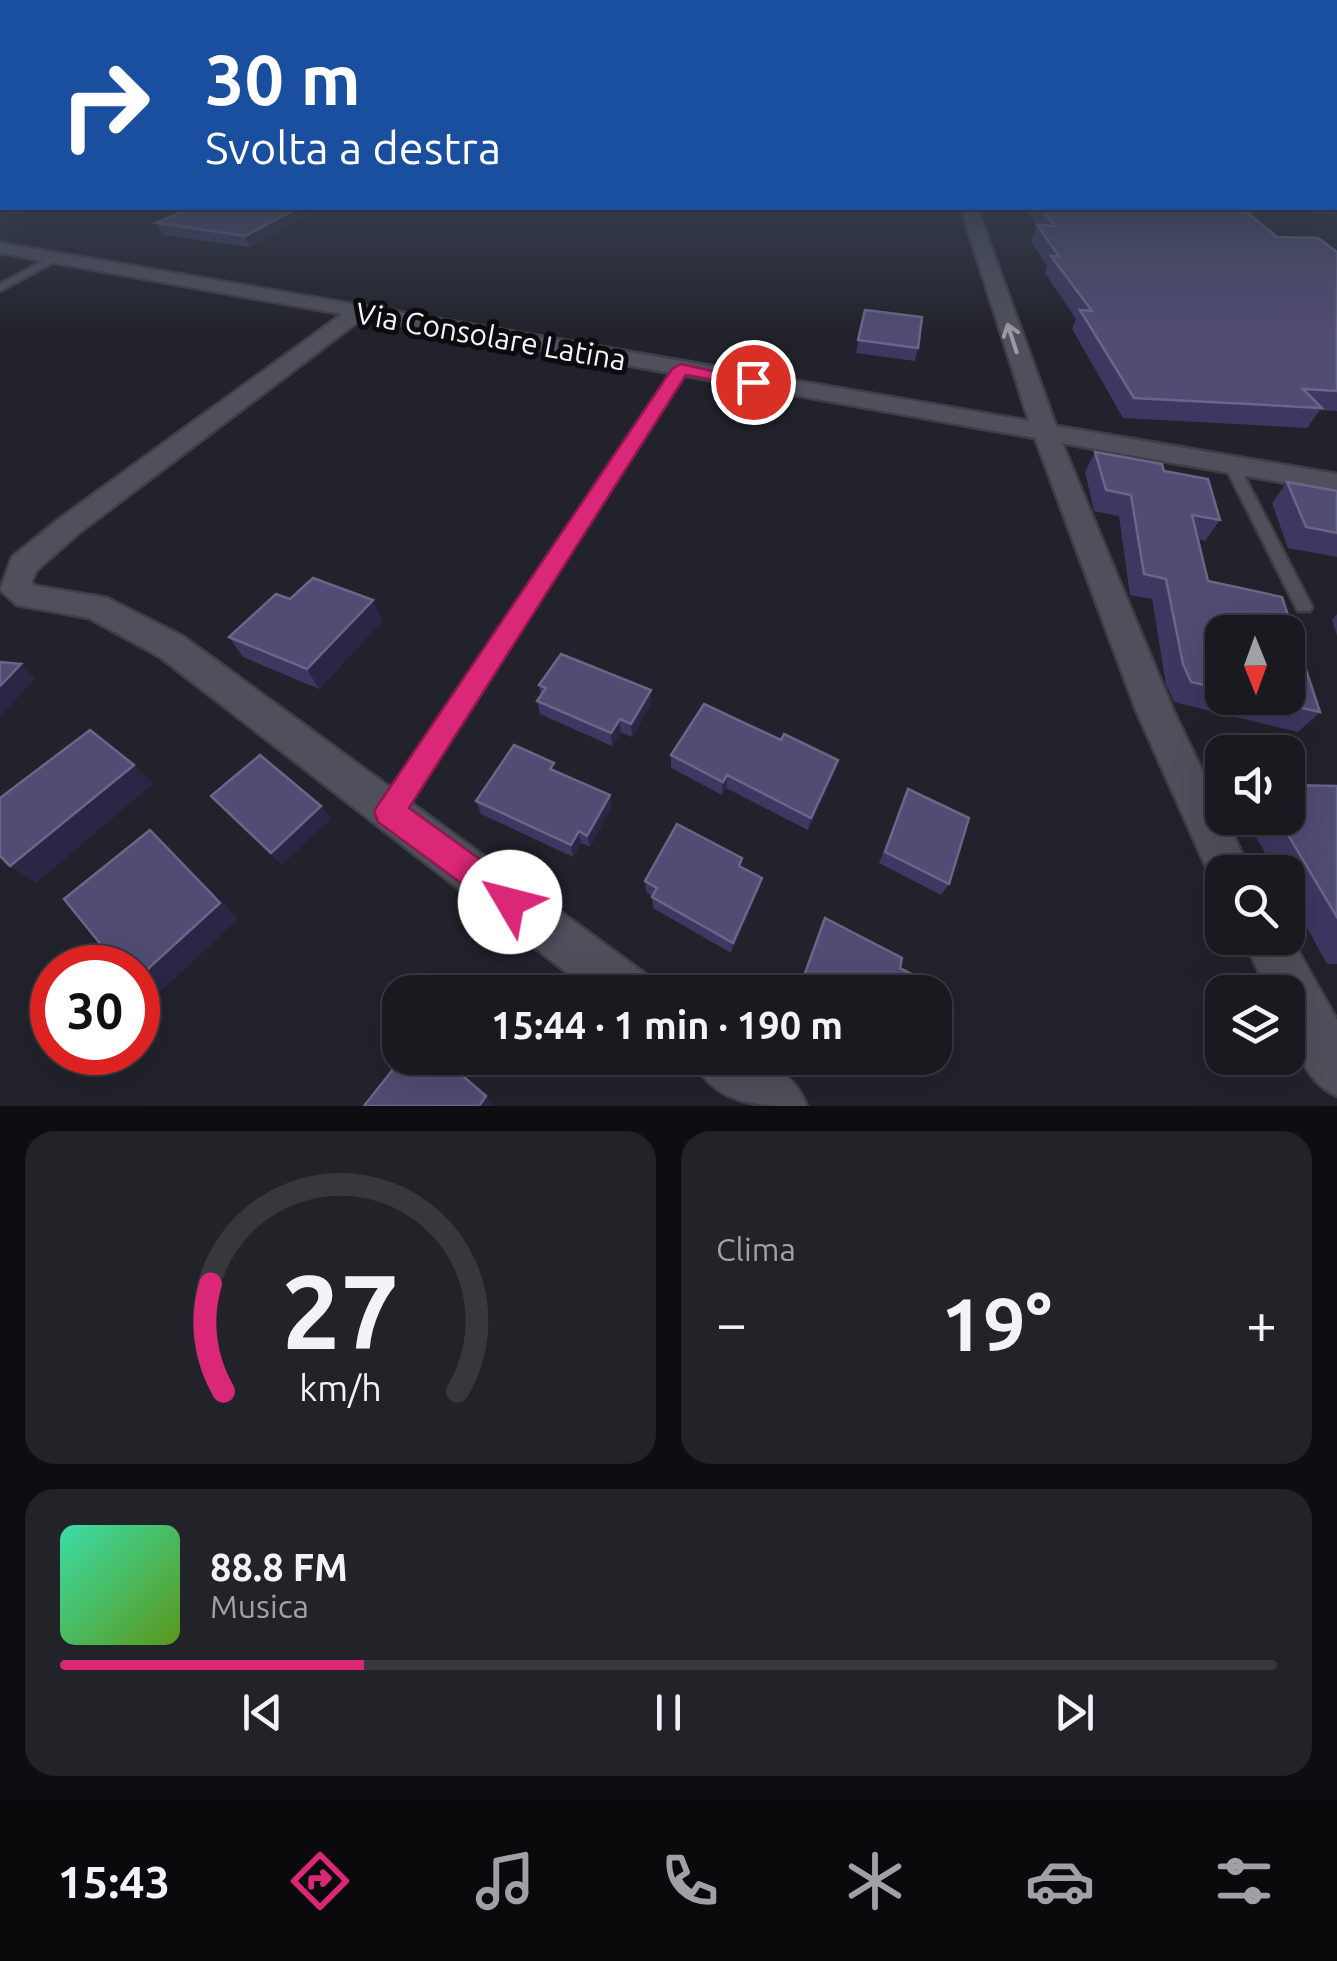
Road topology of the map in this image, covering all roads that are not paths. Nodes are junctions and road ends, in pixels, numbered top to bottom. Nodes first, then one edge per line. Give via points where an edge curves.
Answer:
1 (976, 231) edge
2 (0, 248) edge
3 (56, 258) junction
4 (0, 288) edge
5 (357, 313) junction
6 (681, 369) junction
7 (1042, 431) junction
8 (1231, 464) junction
9 (1337, 483) edge
10 (1304, 606) dead end
11 (389, 811) junction
12 (1222, 855) edge
13 (1274, 955) edge
14 (607, 975) edge
15 (1337, 1070) edge
16 (740, 1075) edge
17 (781, 1106) edge

7 -> 1 street
2 - 3 street, Via Consolare Latina
3 - 4 lane
3 - 5 street, Via Consolare Latina
5 - 6 street, Via Consolare Latina
5 - 11 street via 68,526 22,564 14,587 28,597 96,607 143,630
6 - 7 street, Via Consolare Latina
6 - 11 lane
7 - 8 street, Via Consolare Latina
7 - 12 street
8 - 9 street, Via Consolare Latina
8 - 10 lane
11 - 14 street
13 - 15 street
16 - 17 street

